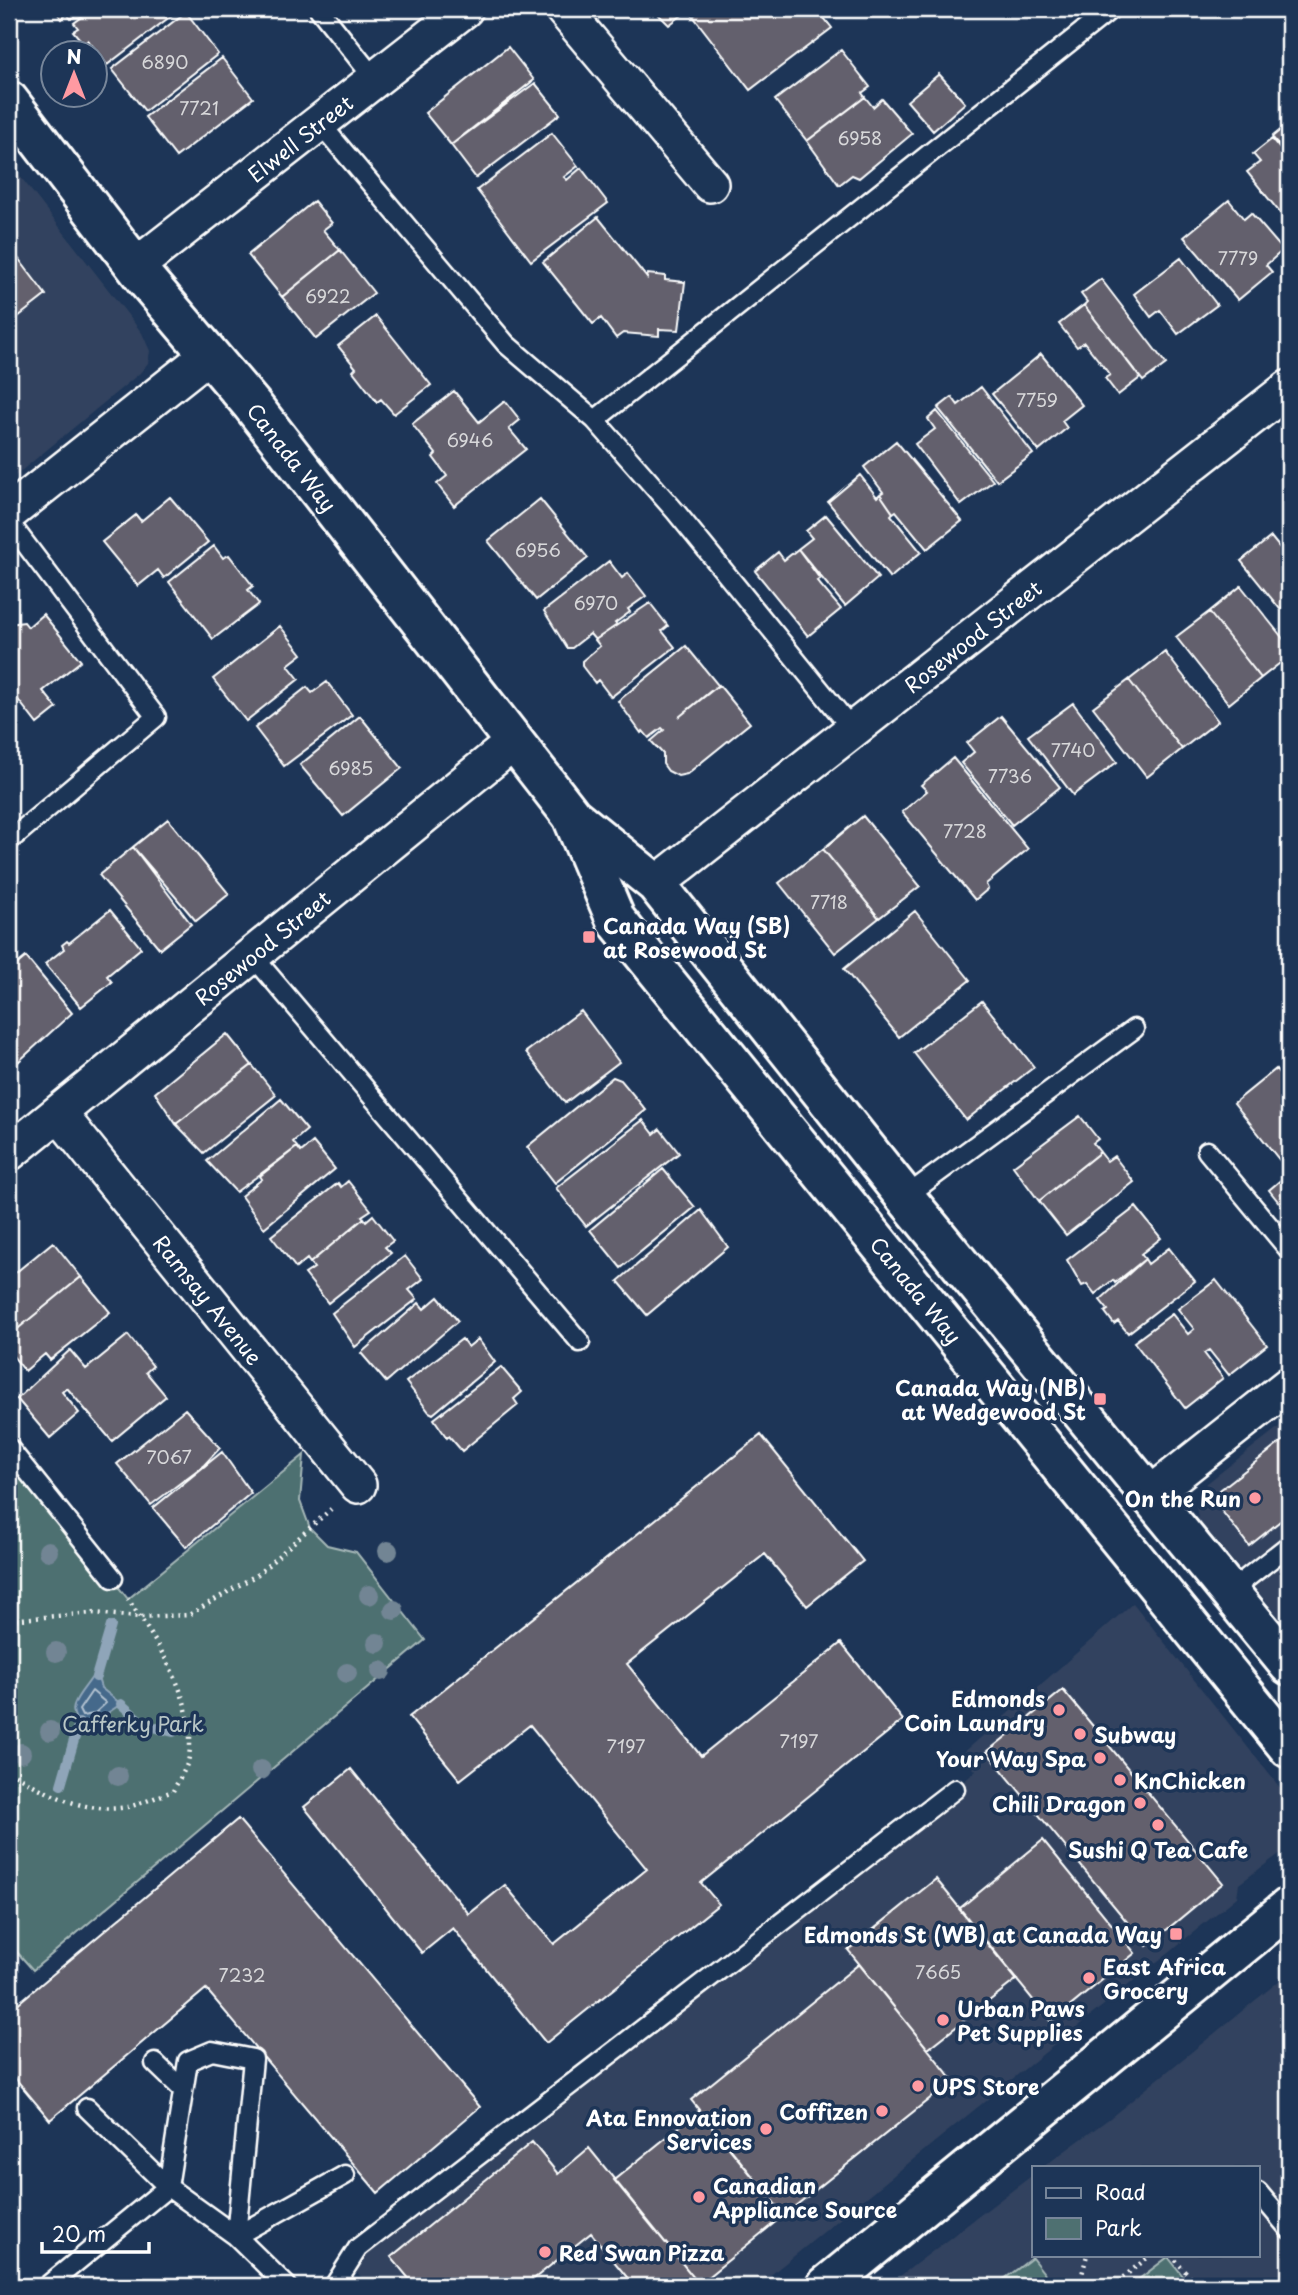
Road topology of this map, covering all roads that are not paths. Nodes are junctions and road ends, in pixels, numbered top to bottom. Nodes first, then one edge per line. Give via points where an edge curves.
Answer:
1 (319, 9) edge
2 (465, 9) edge
3 (564, 9) edge
4 (1111, 9) edge
5 (373, 77) junction
6 (9, 101) edge
7 (318, 121) junction
8 (710, 184) dead end
9 (136, 266) junction
10 (207, 356) junction
11 (1289, 388) edge
12 (595, 420) junction
13 (9, 513) edge
14 (9, 522) edge
15 (852, 729) junction
16 (513, 743) junction
17 (572, 816) junction
18 (9, 841) edge
19 (656, 884) junction
20 (252, 955) junction
21 (1134, 1029) dead end
22 (59, 1114) junction
23 (1207, 1152) dead end
24 (9, 1153) edge
25 (905, 1197) junction
26 (1289, 1250) edge
27 (580, 1342) dead end
28 (1289, 1387) edge
29 (9, 1448) edge
30 (358, 1485) road end
31 (1150, 1495) junction
32 (1289, 1545) edge
33 (113, 1578) road end
34 (1229, 1592) junction
35 (1284, 1648) edge
36 (1289, 1748) edge
37 (955, 1789) dead end
38 (1289, 1907) edge
39 (155, 2063) dead end
40 (183, 2090) junction
41 (87, 2108) dead end
42 (345, 2175) dead end
43 (168, 2187) junction
44 (1260, 2194) edge
45 (1289, 2229) edge
46 (236, 2236) junction
47 (47, 2286) edge
48 (287, 2286) edge
49 (334, 2286) edge
50 (826, 2286) edge

1 - 5 lane
2 - 5 street, Elwell Street
3 - 8 street
4 - 12 lane
5 - 7 street, Elwell Street
6 - 9 main road, Canada Way
7 - 9 street, Elwell Street
7 - 12 lane via 506,344
9 - 10 main road, Canada Way
10 - 13 street
10 - 16 main road, Canada Way via 252,405
11 - 15 street, Rosewood Street
12 - 15 lane
14 - 18 lane via 156,717
15 - 19 street, Rosewood Street
16 - 17 main road, Canada Way
16 - 20 street, Rosewood Street
17 - 19 main road, Canada Way
17 - 36 main road, Canada Way via 616,920
19 - 25 main road, Canada Way
20 - 22 street, Rosewood Street
20 - 27 lane
21 - 25 lane
22 - 24 street, Rosewood Street
22 - 30 street, Ramsay Avenue
23 - 26 lane
25 - 31 main road, Canada Way
28 - 31 street
29 - 33 lane
31 - 34 main road, Canada Way
32 - 34 lane
34 - 35 main road, Canada Way
37 - 49 lane via 358,2248
38 - 50 main road
39 - 40 lane
40 - 43 lane
40 - 46 lane via 188,2061 212,2052 253,2059
41 - 43 lane
42 - 46 lane
43 - 46 lane
43 - 47 lane
44 - 45 lane
46 - 48 lane

